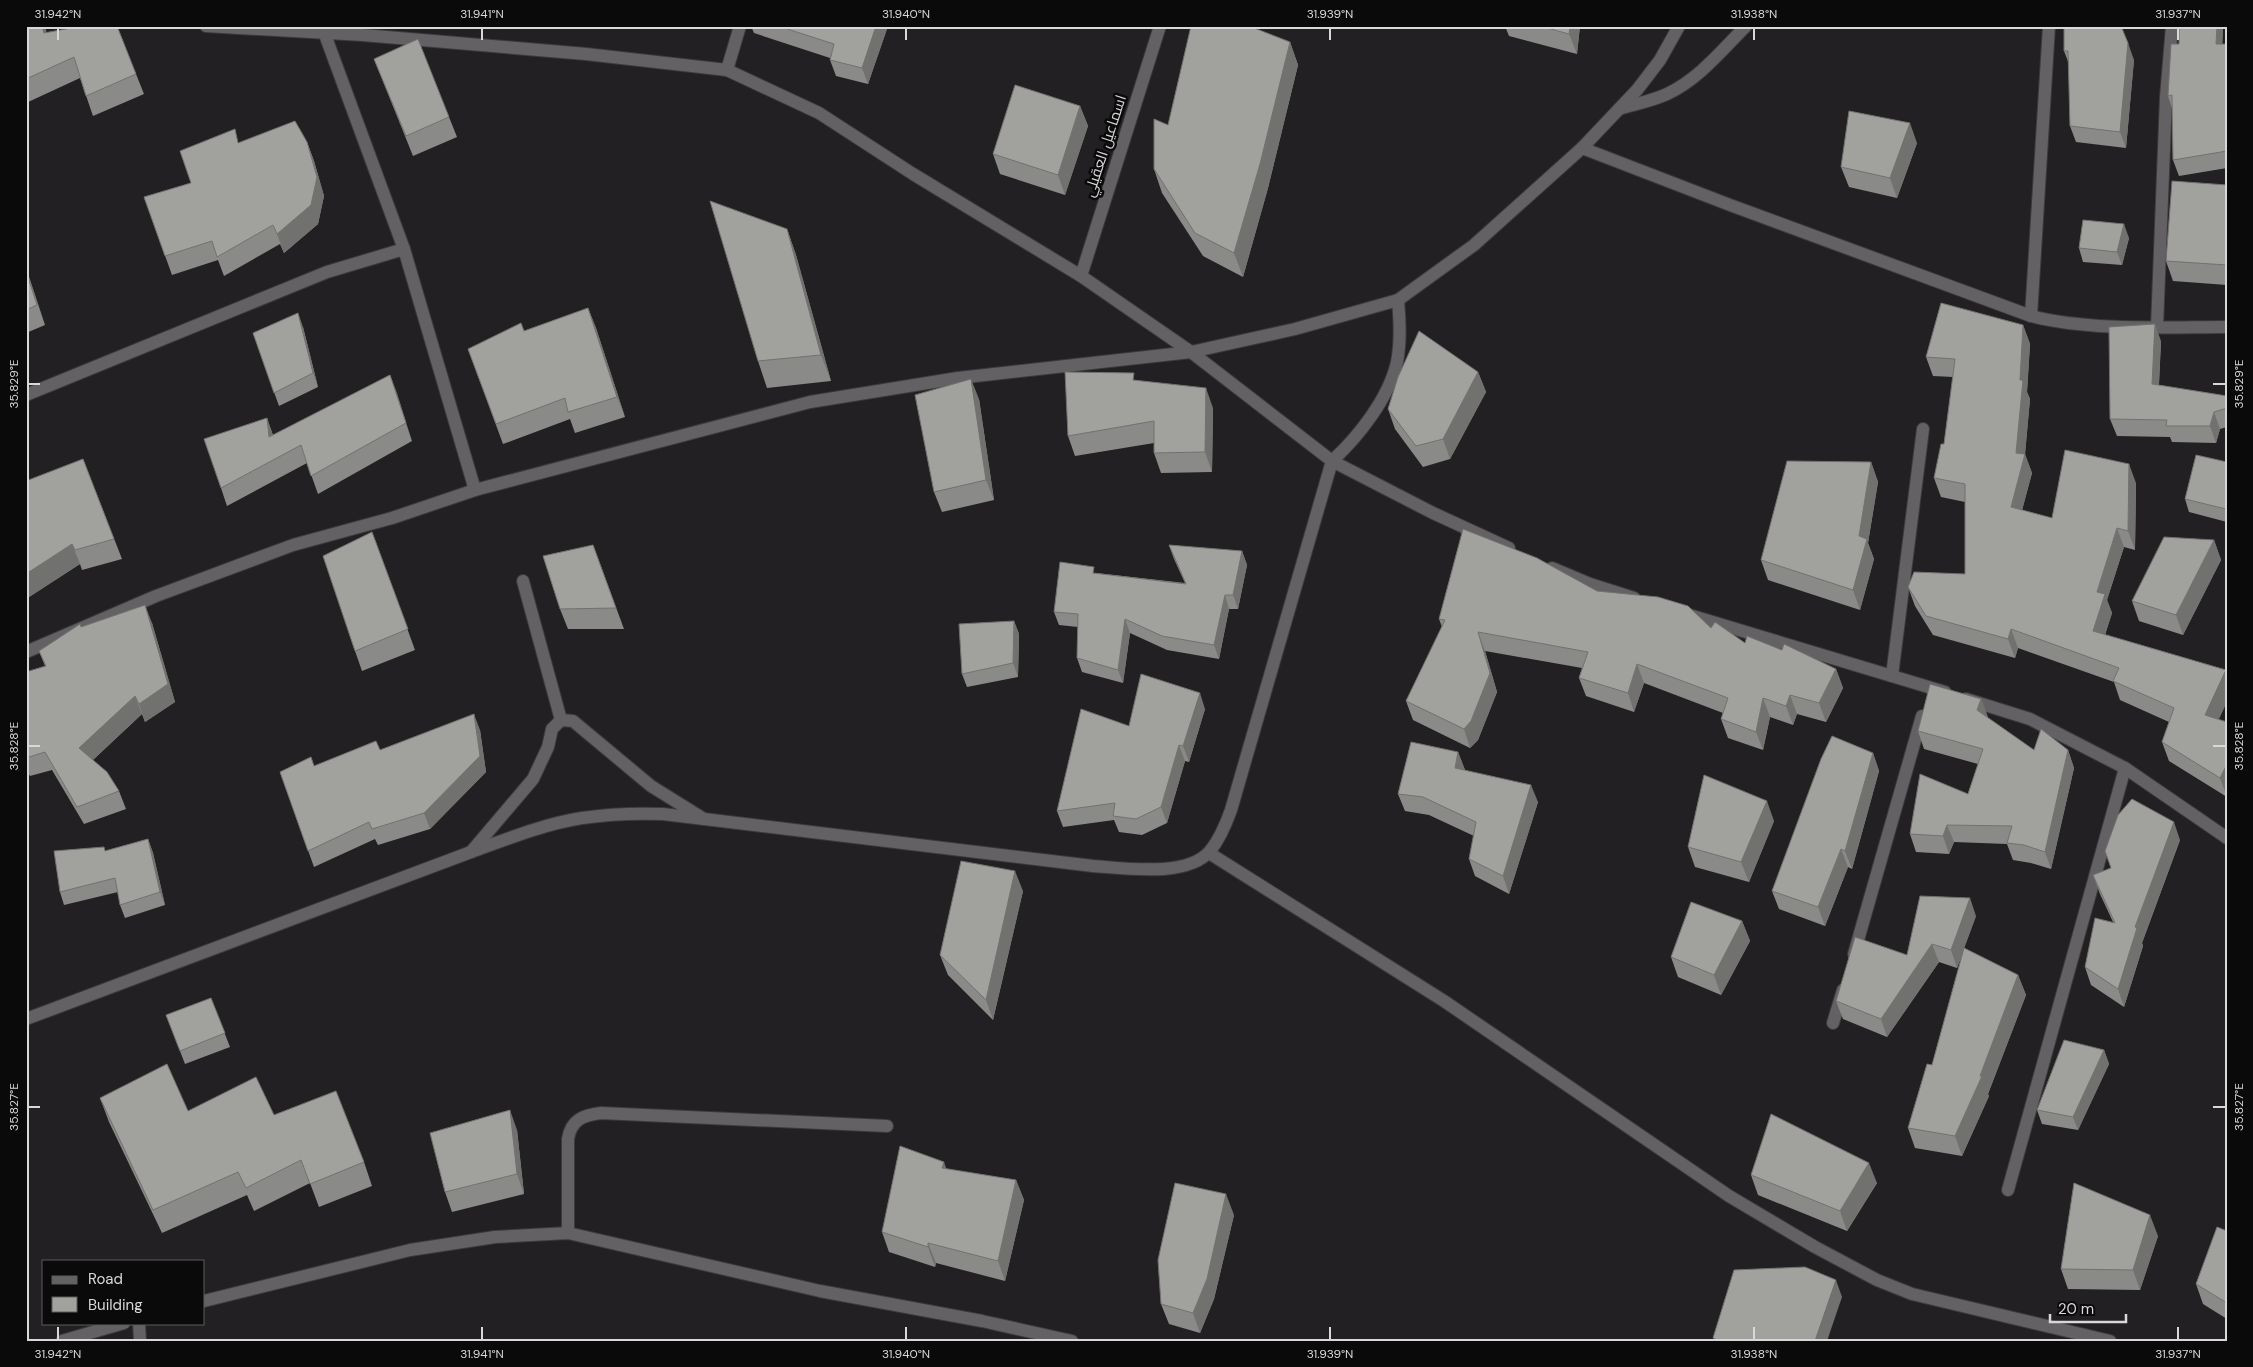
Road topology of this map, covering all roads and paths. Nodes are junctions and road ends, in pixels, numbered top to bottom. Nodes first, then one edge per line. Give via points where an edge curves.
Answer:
1 (206, 26) edge
2 (740, 26) edge
3 (1160, 26) edge
4 (1680, 26) edge
5 (1746, 26) edge
6 (2049, 26) edge
7 (2172, 26) edge
8 (364, 30) edge
9 (324, 32) junction
10 (727, 70) junction
11 (1619, 109) junction
12 (1582, 148) junction
13 (404, 249) junction
14 (1081, 276) junction
15 (1398, 300) junction
16 (2031, 316) junction
17 (2157, 327) junction
18 (2227, 327) edge
19 (1191, 352) junction
20 (26, 395) edge
21 (1923, 429) dead end
22 (1332, 461) junction
23 (475, 490) junction
24 (1520, 553) edge
25 (1537, 561) edge
26 (523, 581) dead end
27 (1647, 602) edge
28 (1674, 610) edge
29 (26, 652) edge
30 (1892, 676) junction
31 (1928, 696) junction
32 (560, 720) junction
33 (2125, 768) junction
34 (704, 819) junction
35 (2227, 838) edge
36 (472, 852) junction
37 (1209, 853) junction
38 (26, 1019) edge
39 (1833, 1023) dead end
40 (887, 1126) dead end
41 (2008, 1190) dead end
42 (568, 1233) junction
43 (205, 1301) edge
44 (121, 1324) edge
45 (139, 1324) edge
46 (62, 1341) edge
47 (140, 1341) edge
48 (1072, 1341) edge
49 (2110, 1341) edge

1 - 9 street
2 - 10 street
3 - 14 street, اسماعيل العقيلي
4 - 11 street via 1660,60
5 - 11 street via 1681,86 1667,94
6 - 16 street
7 - 17 street
8 - 9 street
8 - 10 street
9 - 13 street
10 - 14 street via 819,113
11 - 12 street
12 - 15 street via 1474,245
12 - 16 street
13 - 20 street via 327,272
13 - 23 street
14 - 19 street
15 - 19 street via 1295,329
15 - 22 street via 1400,338 1391,378 1361,431
16 - 17 street via 2064,323
17 - 18 street
19 - 22 street
19 - 23 street via 958,378 810,402
21 - 30 street
22 - 24 street
22 - 37 street via 1239,785 1222,834
23 - 29 street via 392,518 292,545 156,596
25 - 27 street via 1590,584
26 - 32 street
28 - 30 street
30 - 31 street
31 - 33 street via 2030,719
31 - 39 street
32 - 34 street via 578,724 651,786
32 - 36 street via 552,729 548,747 533,779
33 - 35 street
33 - 41 street
34 - 36 street via 621,813 580,818 539,828
34 - 37 street via 1093,866 1160,869 1196,861
36 - 38 street
37 - 49 street via 1444,1001 1729,1196 1815,1247 1877,1280 1912,1294
40 - 42 street via 601,1113 586,1115 570,1129 568,1139
42 - 43 street via 495,1237 410,1250
42 - 48 street via 820,1291
44 - 46 street
45 - 47 street

